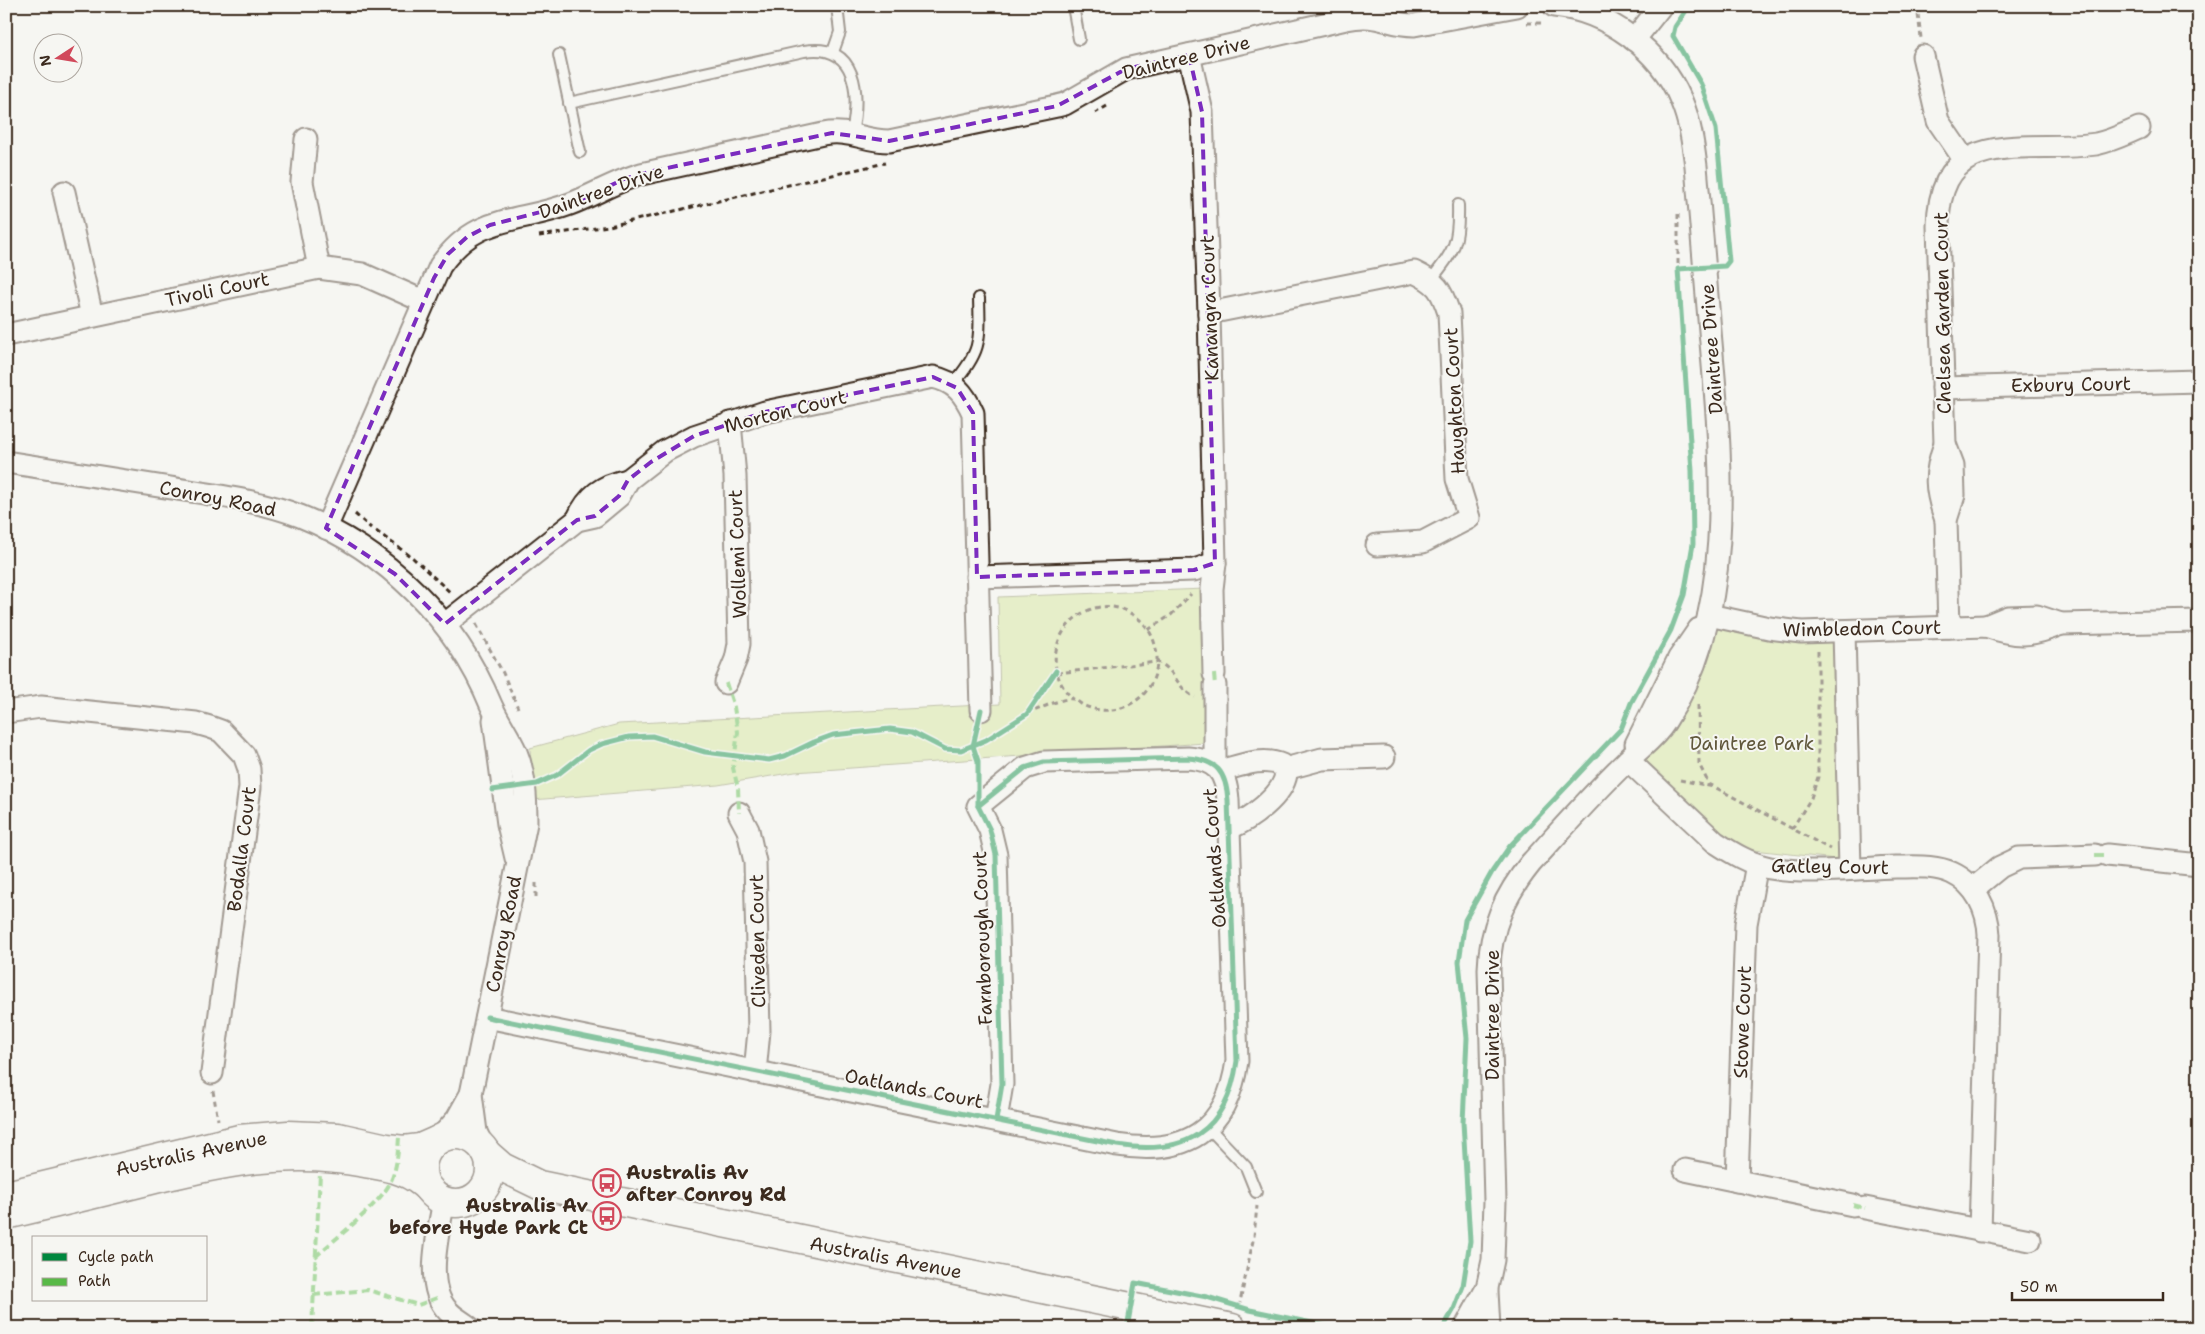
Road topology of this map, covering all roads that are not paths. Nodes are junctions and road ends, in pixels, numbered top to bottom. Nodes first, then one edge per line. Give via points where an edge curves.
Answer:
1 (837, 6) edge
2 (1073, 6) edge
3 (1661, 6) edge
4 (1382, 12) edge
5 (1521, 15) edge
6 (1552, 15) edge
7 (1079, 39) dead end
8 (1634, 40) junction
9 (833, 52) junction
10 (559, 55) dead end
11 (1189, 55) junction
12 (1923, 56) road end
13 (570, 103) junction
14 (2139, 128) dead end
15 (852, 133) junction
16 (306, 139) dead end
17 (580, 152) dead end
18 (1964, 159) junction
19 (64, 192) dead end
20 (1458, 205) dead end
21 (318, 268) junction
22 (1431, 280) junction
23 (978, 298) dead end
24 (424, 302) junction
25 (1209, 313) junction
26 (92, 316) junction
27 (6, 335) edge
28 (2199, 381) edge
29 (953, 384) junction
30 (1943, 388) junction
31 (730, 423) junction
32 (6, 462) edge
33 (326, 528) junction
34 (1376, 545) dead end
35 (1215, 563) junction
36 (977, 577) junction
37 (1708, 615) junction
38 (2199, 621) edge
39 (444, 624) junction
40 (1949, 627) junction
41 (1844, 639) junction
42 (726, 683) dead end
43 (1215, 686) joint
44 (980, 710) dead end
45 (6, 712) edge
46 (1384, 757) dead end
47 (1628, 760) junction
48 (1217, 768) junction
49 (1285, 769) junction
50 (739, 814) dead end
51 (1230, 828) junction
52 (1757, 864) junction
53 (2199, 865) edge
54 (1850, 869) junction
55 (1973, 889) junction
56 (487, 1017) junction
57 (755, 1072) junction
58 (212, 1073) road end
59 (471, 1094) junction
60 (996, 1120) junction
61 (1207, 1126) junction
62 (438, 1140) junction
63 (485, 1151) junction
64 (1685, 1170) dead end
65 (1737, 1181) junction
66 (540, 1185) junction
67 (1256, 1192) road end
68 (6, 1195) edge
69 (437, 1195) junction
70 (474, 1198) junction
71 (6, 1216) edge
72 (1980, 1231) junction
73 (2030, 1240) dead end
74 (1487, 1288) junction
75 (1238, 1312) edge
76 (470, 1328) edge
77 (1466, 1328) edge
78 (1489, 1328) edge

1 - 9 lane via 840,32
2 - 7 lane
3 - 8 street
4 - 5 street, Daintree Drive via 1400,24 1414,25
4 - 11 street, Daintree Drive
6 - 8 street, Daintree Drive via 1599,18
8 - 37 street, Daintree Drive via 1663,70 1680,98 1691,130 1696,166 1716,394 1719,506 1718,558
9 - 13 lane via 814,49
9 - 15 lane via 848,66 852,76 856,100
10 - 13 lane
11 - 15 street, Daintree Drive via 1126,69 1057,106 889,141
11 - 25 street, Kanangra Court via 1202,112
12 - 18 street via 1938,121
13 - 17 lane
14 - 18 street via 2094,144 2002,147
15 - 24 street, Daintree Drive via 822,134 653,171 624,179 563,207 490,224 467,237 448,254 436,272
16 - 21 street via 302,182
18 - 30 street, Chelsea Garden Court via 1945,184 1938,210
19 - 26 street
20 - 22 lane via 1454,250
21 - 24 street, Tivoli Court via 362,274
21 - 26 street, Tivoli Court
22 - 25 street via 1414,272 1393,275
22 - 34 street, Haughton Court via 1442,292 1449,314 1457,479 1469,518 1423,542
23 - 29 lane via 980,330 977,350
24 - 33 street, Daintree Drive
25 - 35 street, Kanangra Court
26 - 27 street, Tivoli Court
28 - 30 street, Exbury Court
29 - 31 street, Morton Court via 933,377 766,412
29 - 36 street via 966,397 973,413
30 - 40 street, Chelsea Garden Court via 1945,444 1954,465 1954,495 1946,520
31 - 39 street, Morton Court via 679,443 628,480 619,496 595,516 577,520
31 - 42 street, Wollemi Court via 735,476 739,644
32 - 33 street, Conroy Road via 246,500 300,516
33 - 39 street, Conroy Road via 395,574
35 - 36 street via 1194,570
35 - 43 street, Kanangra Court via 1212,588
36 - 44 street
37 - 41 street, Wimbledon Court
37 - 47 street, Daintree Drive via 1687,687 1654,738
38 - 40 street, Wimbledon Court via 2061,624 2038,634 2008,634 1986,626
39 - 56 street, Conroy Road via 474,669 517,752 524,786 526,823
40 - 41 street, Wimbledon Court
41 - 54 street
43 - 48 street, Oatlands Court
45 - 58 street, Bodalla Court via 41,707 196,723 221,731 244,755 250,787
46 - 49 street via 1322,759
47 - 52 street, Gatley Court via 1715,842
47 - 74 street, Daintree Drive via 1517,880 1504,902 1493,932 1488,969 1495,1222 1493,1260
48 - 49 street, Oatlands Court via 1277,762
48 - 51 street, Oatlands Court via 1227,787
48 - 60 street, Farnborough Court via 1200,759 1188,758 1044,762 1025,768 978,806 990,830 996,855 1002,1084
49 - 51 street, Oatlands Court via 1285,781 1281,787 1250,819
50 - 57 street, Cliveden Court via 748,830 755,862 759,1031
51 - 61 street, Oatlands Court via 1237,1061 1225,1104
52 - 54 street, Gatley Court via 1785,869
52 - 65 street, Stowe Court via 1746,924
53 - 55 street via 2101,855 2019,858 2000,867
54 - 55 street, Gatley Court via 1939,869 1958,876
55 - 72 street, Gatley Court via 1987,915 1990,936
56 - 57 street, Oatlands Court
56 - 59 street, Conroy Road
57 - 60 street, Oatlands Court
59 - 62 street, Conroy Road via 456,1120
59 - 63 street, Conroy Road via 476,1132
60 - 61 street, Oatlands Court via 1152,1149 1194,1137
61 - 67 lane via 1246,1167
62 - 63 street via 463,1135 473,1139
62 - 68 street, Australis Avenue via 420,1148 404,1150 358,1140 314,1136 239,1140
62 - 69 street via 426,1152 422,1164 423,1178
63 - 66 street, Australis Avenue via 502,1167
63 - 70 street via 489,1163 488,1178
64 - 65 street
65 - 72 street
66 - 70 street, Australis Avenue
66 - 75 street, Australis Avenue
69 - 70 street via 459,1203
69 - 71 street, Australis Avenue via 413,1175 390,1168 323,1156 278,1156 213,1166
69 - 76 street via 433,1271 447,1311
72 - 73 street
74 - 77 street, Daintree Drive
74 - 78 street, Daintree Drive

